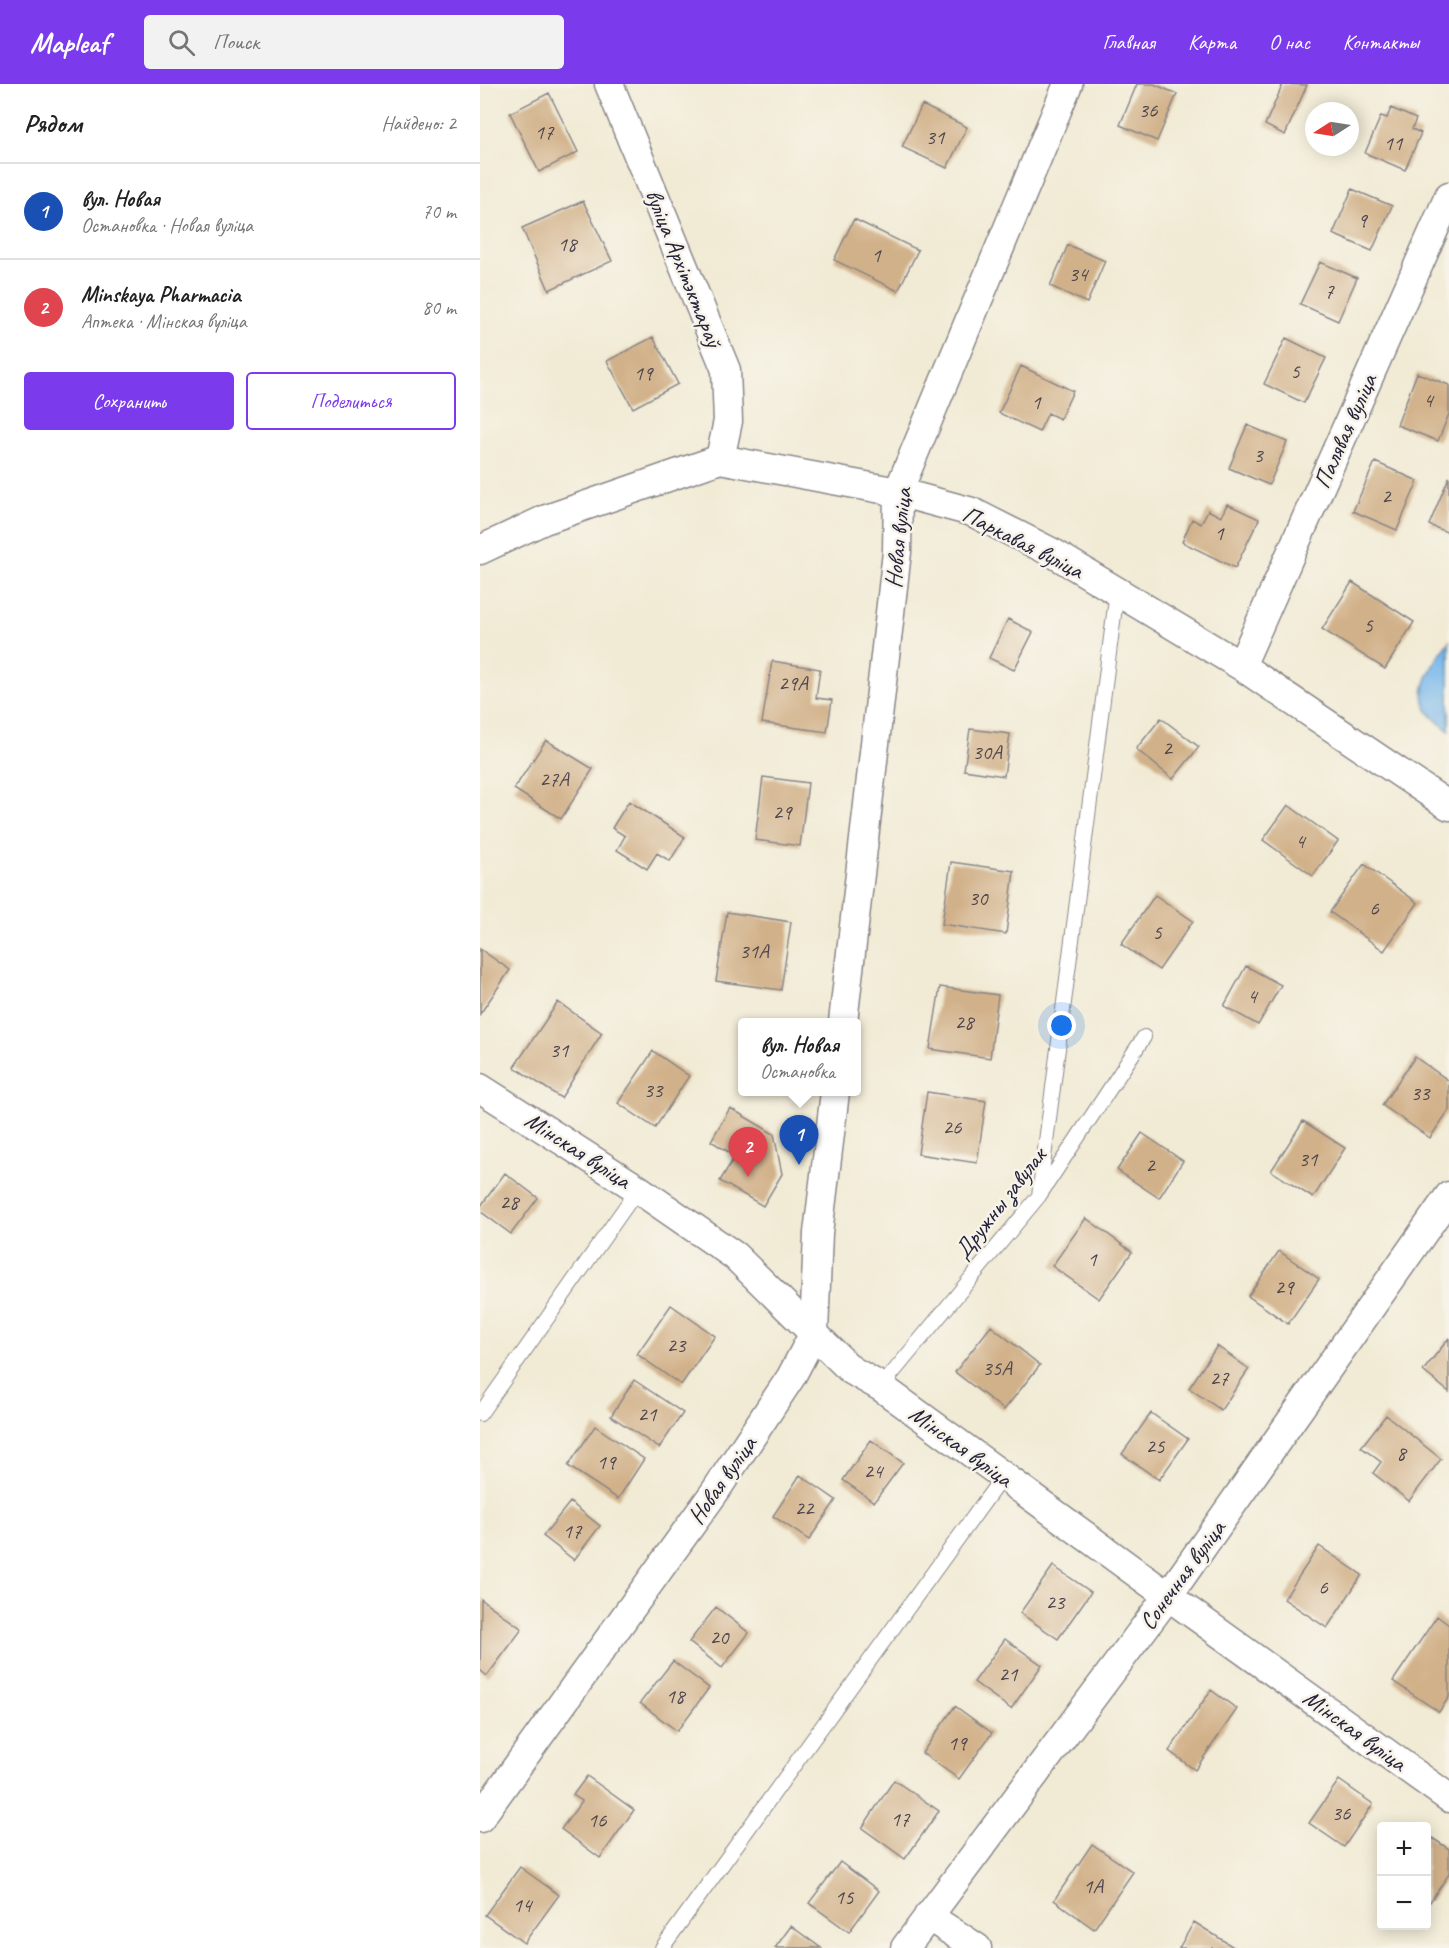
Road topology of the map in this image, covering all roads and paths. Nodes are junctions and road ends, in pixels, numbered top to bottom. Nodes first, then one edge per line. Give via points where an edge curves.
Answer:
1 (609, 84) edge
2 (1068, 84) edge
3 (1449, 196) edge
4 (720, 459) junction
5 (898, 492) junction
6 (480, 550) edge
7 (1117, 591) junction
8 (1240, 666) junction
9 (1449, 806) edge
10 (844, 1018) edge
11 (1144, 1037) dead end
12 (480, 1088) edge
13 (835, 1096) edge
14 (638, 1189) junction
15 (1039, 1196) junction
16 (1449, 1196) edge
17 (814, 1333) junction
18 (881, 1387) junction
19 (480, 1414) edge
20 (1003, 1476) junction
21 (1168, 1596) junction
22 (1449, 1798) edge
23 (480, 1818) edge
24 (928, 1916) junction
25 (662, 1948) edge
26 (905, 1948) edge
27 (977, 1948) edge

1 - 4 street, вуліца Архітэктараў via 726,370 728,421
2 - 5 street, Новая вуліца
3 - 8 street, Палявая вуліца
4 - 5 street, Паркавая вуліца
4 - 6 street, Паркавая вуліца via 544,520
5 - 7 street, Паркавая вуліца via 972,512
5 - 10 street, Новая вуліца via 897,552
7 - 8 street, Паркавая вуліца
7 - 15 lane
8 - 9 street, Паркавая вуліца
11 - 15 lane, Дружны завулак
12 - 14 street, Мінская вуліца
13 - 17 street, Новая вуліца via 818,1233
14 - 17 street, Мінская вуліца via 735,1256
14 - 19 lane
15 - 18 lane, Дружны завулак
16 - 21 street, Сонечная вуліца
17 - 18 street, Мінская вуліца via 851,1370
17 - 23 street, Новая вуліца via 791,1377 714,1493
18 - 20 street, Мінская вуліца
20 - 21 street, Мінская вуліца
20 - 25 lane
21 - 22 street, Мінская вуліца
21 - 24 street, Сонечная вуліца
24 - 26 street, Сонечная вуліца
24 - 27 street

